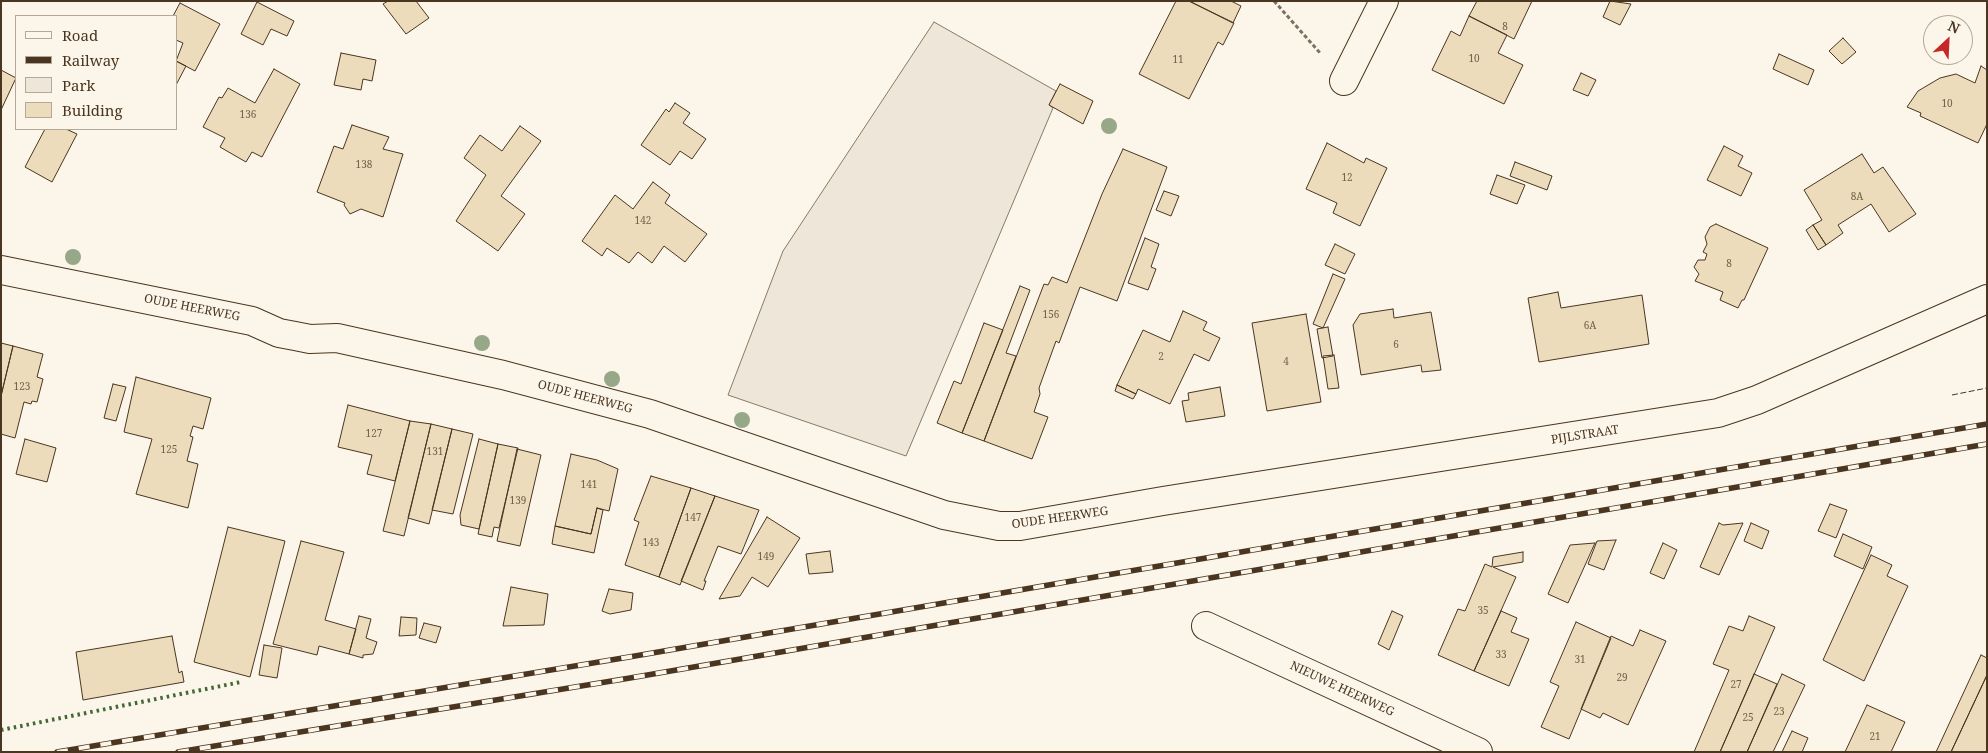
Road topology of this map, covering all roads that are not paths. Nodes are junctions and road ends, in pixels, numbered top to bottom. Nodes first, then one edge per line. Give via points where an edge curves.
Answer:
1 (1384, 1) edge
2 (1344, 80) road end
3 (1, 270) edge
4 (1987, 299) edge
5 (1163, 501) joint
6 (1206, 626) dead end
7 (1478, 752) edge

1 - 2 street
3 - 5 street, OUDE HEERWEG via 252,321 279,333 310,339 337,338 503,376 650,414 936,512 999,526 1020,526
4 - 5 street, PIJLSTRAAT via 1757,400 1718,413
6 - 7 street, NIEUWE HEERWEG

